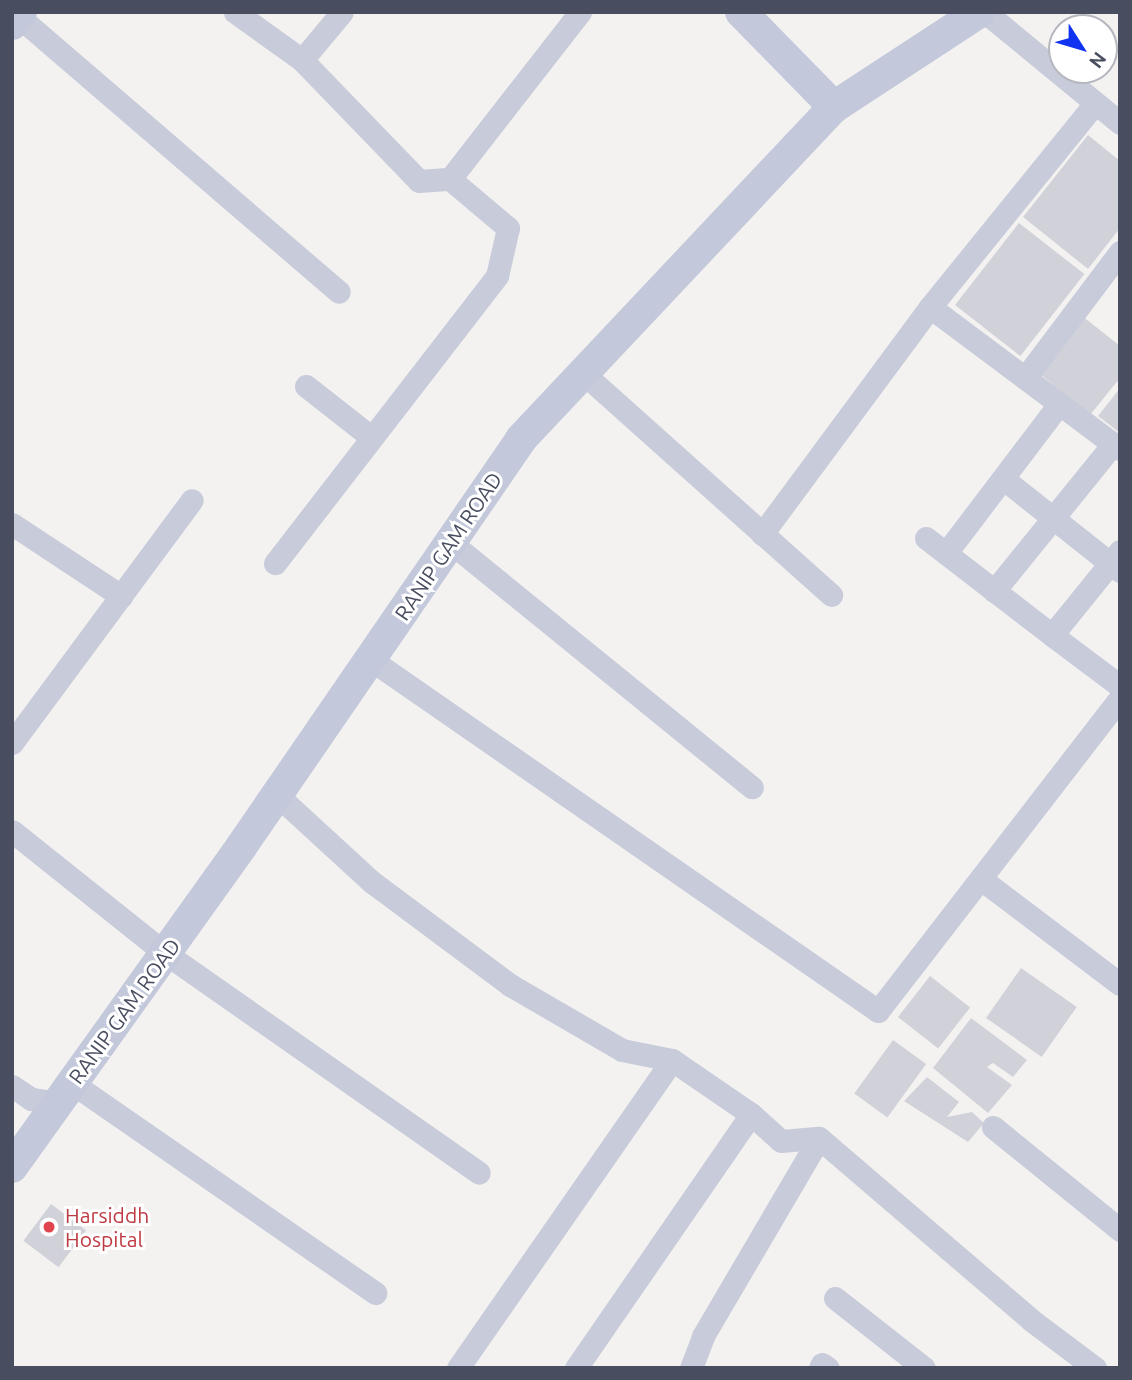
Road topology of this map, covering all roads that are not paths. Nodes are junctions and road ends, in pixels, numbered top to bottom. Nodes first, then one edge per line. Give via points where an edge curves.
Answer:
1 (235, 12) edge
2 (342, 12) edge
3 (580, 12) edge
4 (741, 12) edge
5 (979, 12) edge
6 (985, 12) edge
7 (17, 18) edge
8 (302, 61) junction
9 (1095, 103) junction
10 (834, 107) junction
11 (1120, 123) edge
12 (450, 179) junction
13 (1120, 252) edge
14 (339, 292) dead end
15 (930, 307) junction
16 (583, 373) junction
17 (1025, 378) junction
18 (306, 386) dead end
19 (1059, 404) junction
20 (371, 437) junction
21 (1116, 447) edge
22 (1005, 480) junction
23 (192, 500) dead end
24 (1055, 520) junction
25 (12, 524) edge
26 (762, 534) junction
27 (926, 538) dead end
28 (450, 542) junction
29 (946, 553) junction
30 (1117, 562) edge
31 (275, 563) dead end
32 (994, 591) junction
33 (831, 595) dead end
34 (121, 596) junction
35 (1052, 635) junction
36 (370, 659) junction
37 (1120, 685) edge
38 (1120, 698) edge
39 (12, 743) edge
40 (752, 788) dead end
41 (277, 794) junction
42 (12, 831) edge
43 (981, 879) junction
44 (166, 953) junction
45 (1120, 984) edge
46 (672, 1060) junction
47 (12, 1086) edge
48 (65, 1093) junction
49 (751, 1114) junction
50 (993, 1128) dead end
51 (819, 1138) junction
52 (12, 1167) edge
53 (479, 1173) dead end
54 (1120, 1230) edge
55 (375, 1293) dead end
56 (835, 1298) dead end
57 (458, 1368) edge
58 (576, 1368) edge
59 (691, 1368) edge
60 (820, 1368) edge
61 (828, 1368) edge
62 (924, 1368) edge
63 (1095, 1368) edge

1 - 8 street
2 - 8 street
3 - 12 street
4 - 10 street
5 - 10 street, RANIP GAM ROAD
6 - 9 street
7 - 14 street
8 - 12 street via 419,181
9 - 11 street
9 - 15 street
10 - 16 street, RANIP GAM ROAD
12 - 20 street via 508,228 497,276
13 - 17 street
15 - 17 street
15 - 26 street
16 - 26 street
16 - 28 street, RANIP GAM ROAD via 521,439
17 - 19 street
18 - 20 street
19 - 21 street
19 - 22 street
20 - 31 street
21 - 24 street
22 - 24 street
22 - 29 street
23 - 34 street
24 - 30 street
24 - 32 street
25 - 34 street
26 - 33 street
27 - 29 street
28 - 36 street, RANIP GAM ROAD
28 - 40 street
29 - 32 street
30 - 35 street
32 - 35 street
34 - 39 street
35 - 37 street
36 - 41 street, RANIP GAM ROAD
36 - 43 street via 878,1011
38 - 43 street
41 - 44 street, RANIP GAM ROAD
41 - 46 street via 372,881 510,985 622,1050
42 - 44 street
43 - 45 street
44 - 48 street, RANIP GAM ROAD
44 - 53 street
46 - 49 street
46 - 57 street
47 - 48 street via 32,1098
48 - 52 street, RANIP GAM ROAD
48 - 55 street
49 - 51 street via 781,1141
49 - 58 street
50 - 54 street
51 - 59 street via 703,1336
51 - 63 street via 1031,1320
56 - 62 street
60 - 61 street via 822,1364

